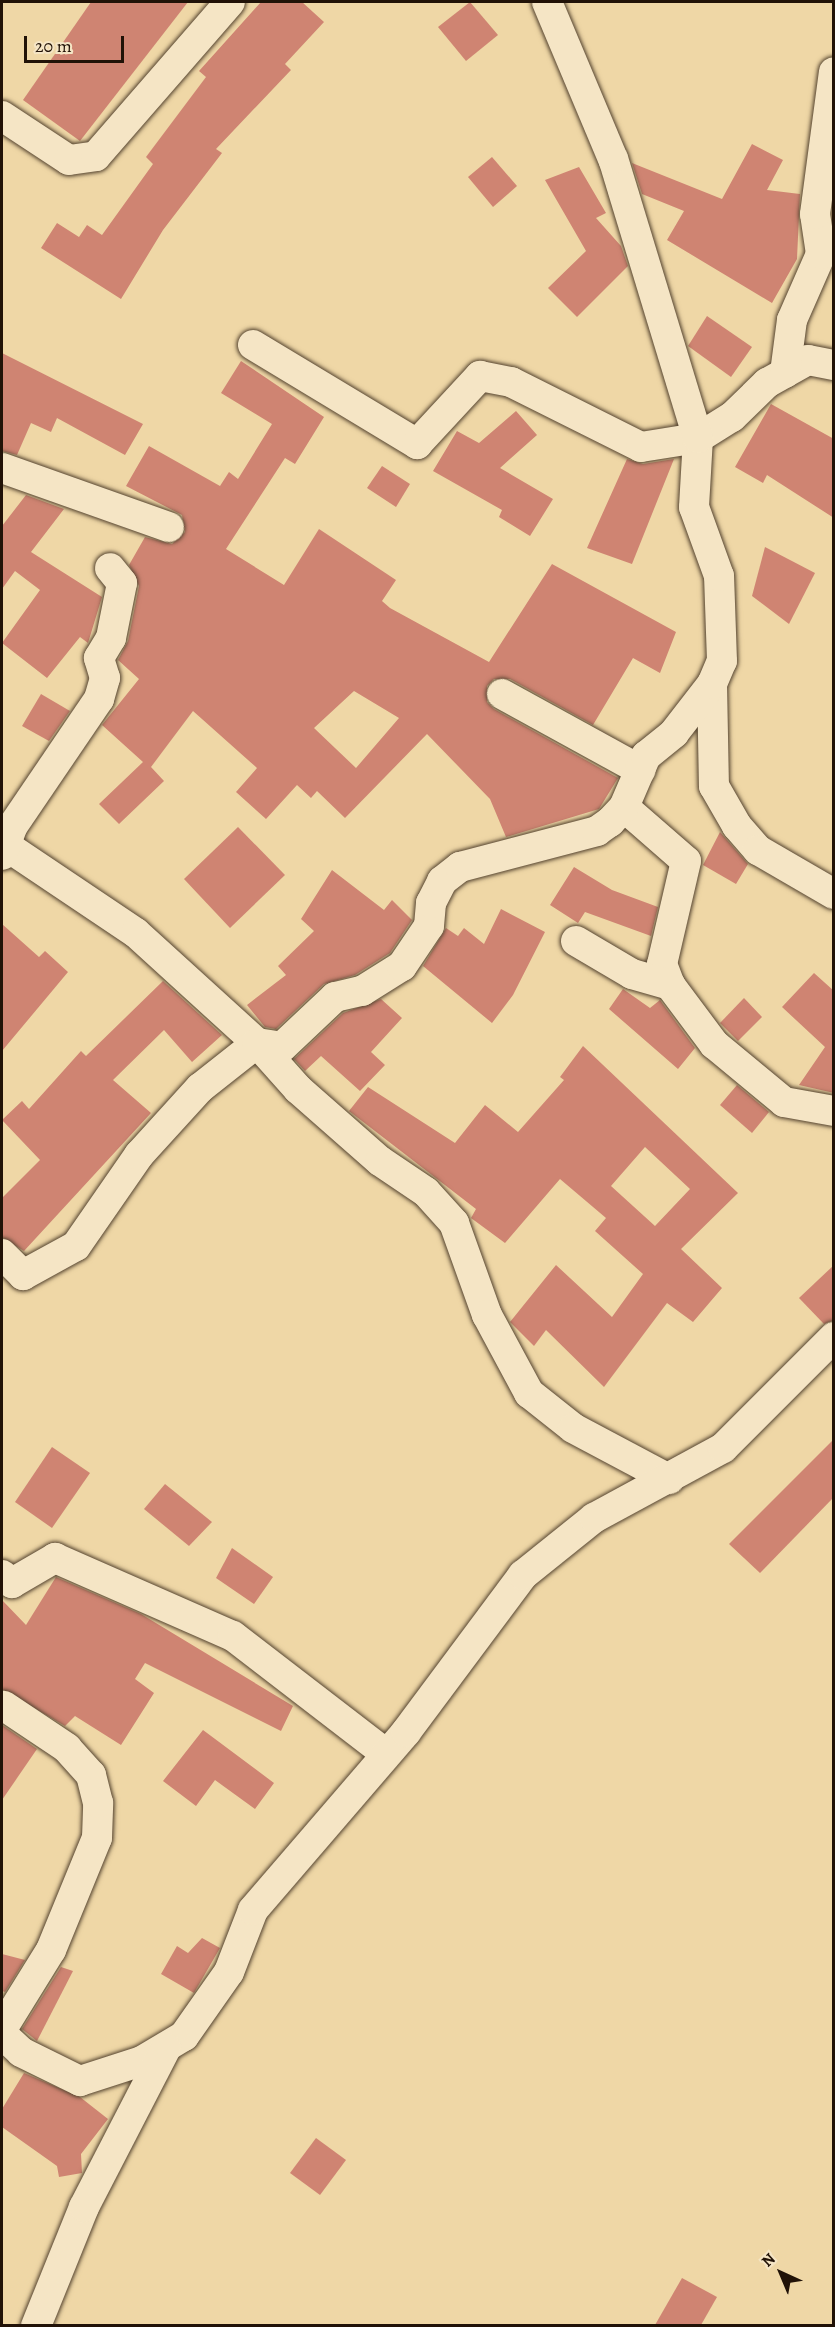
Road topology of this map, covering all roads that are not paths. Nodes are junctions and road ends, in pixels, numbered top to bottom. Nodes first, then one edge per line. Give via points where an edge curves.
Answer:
1 (230, 2) edge
2 (547, 2) edge
3 (833, 80) edge
4 (5, 128) edge
5 (253, 345) dead end
6 (834, 365) edge
7 (785, 373) junction
8 (698, 438) junction
9 (2, 468) edge
10 (169, 527) dead end
11 (110, 568) dead end
12 (712, 684) junction
13 (502, 694) dead end
14 (640, 770) junction
15 (624, 807) junction
16 (3, 849) edge
17 (834, 894) edge
18 (576, 941) dead end
19 (670, 985) junction
20 (257, 1043) junction
21 (834, 1111) edge
22 (2, 1254) edge
23 (834, 1337) edge
24 (669, 1479) junction
25 (2, 1575) edge
26 (4, 1706) dead end
27 (386, 1754) junction
28 (2, 2029) edge
29 (2, 2034) edge
30 (166, 2048) junction
31 (36, 2325) edge

1 - 4 street via 96,156 69,160
2 - 8 street via 614,159
3 - 7 street via 815,214 821,254 792,320
5 - 8 street via 417,444 480,376 511,382 640,447
6 - 7 street via 808,360
7 - 8 street
8 - 12 street via 694,507 719,576 722,661
9 - 10 street
11 - 16 street via 122,583 111,638 99,658 105,678 99,699 12,827
12 - 14 street
12 - 17 street via 714,786 736,826 758,850
13 - 14 street
14 - 15 street
15 - 19 street via 686,861 662,964
15 - 20 street via 597,831 460,867 442,881 431,903 429,926 402,966 362,991 335,997 282,1047
16 - 20 street via 136,933
18 - 19 street via 632,974
19 - 21 street via 714,1044 784,1102
20 - 22 street via 200,1088 139,1155 76,1246 23,1275
20 - 24 street via 298,1089 380,1161 426,1192 454,1223 487,1315 529,1393 573,1428
23 - 24 street via 723,1449
24 - 27 street via 594,1518 522,1575
25 - 27 street via 12,1583 55,1558 233,1636
26 - 28 street via 67,1748 92,1775 98,1803 97,1838 51,1950
27 - 30 street via 253,1910 210,2006
29 - 30 street via 21,2052 80,2081
30 - 31 street via 84,2207

